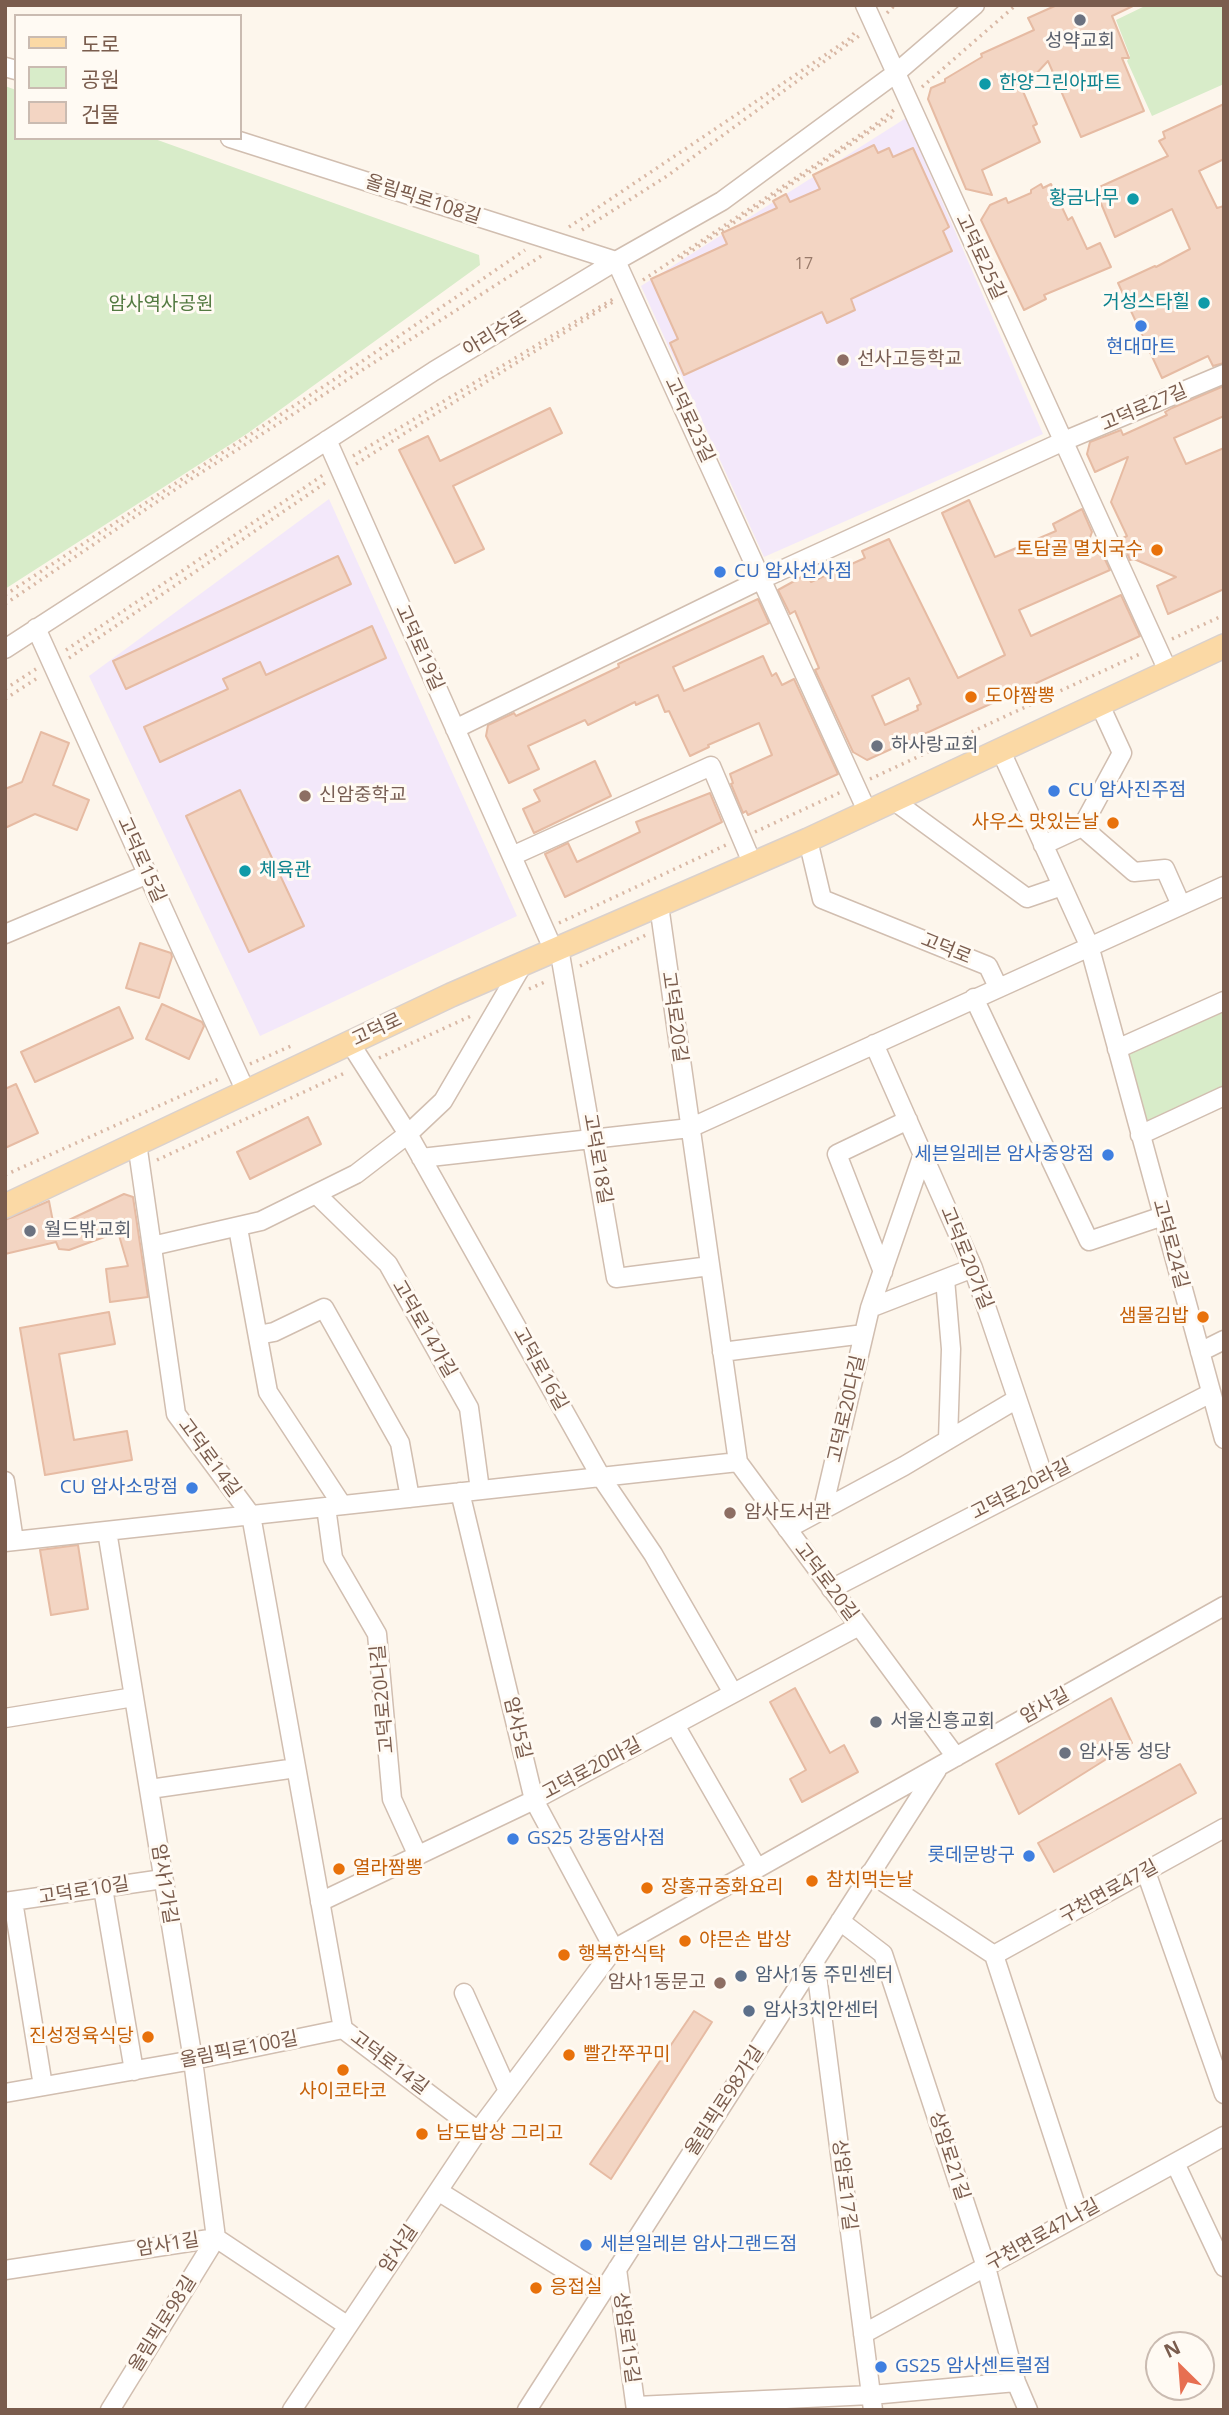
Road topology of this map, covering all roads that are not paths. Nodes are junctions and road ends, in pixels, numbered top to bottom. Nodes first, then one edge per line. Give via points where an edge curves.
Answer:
1 (975, 5) edge
2 (869, 15) edge
3 (896, 73) junction
4 (236, 140) edge
5 (616, 261) junction
6 (1224, 374) edge
7 (327, 440) junction
8 (1064, 441) junction
9 (762, 579) junction
10 (36, 628) junction
11 (1224, 646) edge
12 (5, 649) edge
13 (1168, 671) junction
14 (1099, 704) junction
15 (455, 729) junction
16 (1000, 749) junction
17 (893, 800) junction
18 (867, 811) junction
19 (1082, 827) junction
20 (808, 840) junction
21 (1043, 845) junction
22 (512, 856) junction
23 (752, 864) junction
24 (148, 874) junction
25 (1062, 886) junction
26 (1224, 886) edge
27 (1181, 905) junction
28 (660, 917) junction
29 (5, 934) edge
30 (1088, 946) junction
31 (557, 949) junction
32 (523, 964) junction
33 (998, 987) junction
34 (974, 998) junction
35 (1224, 1001) edge
36 (350, 1043) junction
37 (874, 1044) junction
38 (1117, 1049) junction
39 (246, 1092) junction
40 (1224, 1096) edge
41 (908, 1121) junction
42 (690, 1128) junction
43 (408, 1134) junction
44 (1140, 1135) junction
45 (594, 1139) junction
46 (137, 1143) junction
47 (923, 1154) junction
48 (421, 1158) junction
49 (316, 1194) junction
50 (5, 1206) edge
51 (1163, 1216) junction
52 (238, 1228) junction
53 (152, 1246) junction
54 (710, 1266) junction
55 (973, 1268) junction
56 (883, 1272) junction
57 (945, 1279) junction
58 (870, 1308) junction
59 (864, 1334) junction
60 (258, 1335) junction
61 (1224, 1340) edge
62 (722, 1352) junction
63 (1200, 1352) junction
64 (1211, 1392) junction
65 (1017, 1399) junction
66 (1224, 1439) edge
67 (948, 1440) junction
68 (738, 1462) junction
69 (601, 1477) junction
70 (1044, 1478) junction
71 (5, 1481) edge
72 (480, 1490) junction
73 (460, 1492) junction
74 (410, 1498) junction
75 (334, 1506) junction
76 (823, 1510) junction
77 (251, 1515) junction
78 (787, 1529) junction
79 (107, 1531) junction
80 (10, 1541) edge
81 (831, 1589) junction
82 (1224, 1606) edge
83 (859, 1626) junction
84 (733, 1693) junction
85 (134, 1697) junction
86 (5, 1718) edge
87 (675, 1725) junction
88 (956, 1757) junction
89 (939, 1766) junction
90 (296, 1768) junction
91 (149, 1789) junction
92 (534, 1800) junction
93 (1224, 1828) edge
94 (418, 1856) junction
95 (757, 1868) junction
96 (1146, 1872) junction
97 (870, 1873) junction
98 (163, 1879) junction
99 (103, 1888) junction
100 (9, 1902) edge
101 (320, 1902) junction
102 (840, 1921) junction
103 (614, 1949) junction
104 (994, 1955) junction
105 (815, 1960) junction
106 (464, 1993) dead end
107 (343, 2029) junction
108 (193, 2060) junction
109 (134, 2071) junction
110 (43, 2087) junction
111 (508, 2091) junction
112 (5, 2093) edge
113 (1224, 2094) edge
114 (478, 2131) junction
115 (1224, 2136) edge
116 (1175, 2163) junction
117 (438, 2191) junction
118 (1079, 2216) junction
119 (216, 2238) junction
120 (986, 2267) junction
121 (1224, 2267) edge
122 (617, 2269) junction
123 (5, 2270) edge
124 (602, 2293) junction
125 (348, 2326) junction
126 (863, 2334) junction
127 (1016, 2382) junction
128 (872, 2403) edge
129 (636, 2408) edge
130 (110, 2410) edge
131 (292, 2410) edge
132 (527, 2410) edge
133 (1028, 2410) edge

1 - 3 street, 아리수로
2 - 3 street, 고덕로25길
3 - 5 street, 아리수로 via 722,201
3 - 8 street, 고덕로25길
4 - 5 street, 올림픽로108길
5 - 7 street, 아리수로
5 - 9 street, 고덕로23길
6 - 8 street, 고덕로27길
7 - 10 street, 아리수로
7 - 15 street, 고덕로19길
8 - 9 street
8 - 13 street, 고덕로25길
9 - 15 street
9 - 18 street, 고덕로23길
10 - 12 street, 아리수로
10 - 24 street, 고덕로15길
11 - 13 main road, 고덕로
13 - 14 main road, 고덕로
14 - 16 main road, 고덕로
14 - 19 street via 1122,753
15 - 22 street, 고덕로19길
16 - 17 main road, 고덕로
16 - 21 street, 고덕로24길
17 - 18 main road, 고덕로
17 - 25 street via 1027,898
18 - 20 main road, 고덕로
19 - 21 street
19 - 27 street via 1134,872 1165,869
20 - 23 main road, 고덕로
20 - 33 street, 고덕로 via 822,899 988,967
21 - 25 street, 고덕로24길
22 - 23 street via 711,766
22 - 31 street, 고덕로19길
23 - 28 main road, 고덕로
24 - 29 street
24 - 39 street, 고덕로15길
25 - 30 street, 고덕로24길
26 - 27 street
27 - 30 street
28 - 31 main road, 고덕로
28 - 42 street, 고덕로20길
30 - 33 street
30 - 38 street, 고덕로24길
31 - 32 main road, 고덕로
31 - 45 street, 고덕로18길
32 - 36 main road, 고덕로
32 - 43 street via 443,1101
33 - 34 street
34 - 37 street
34 - 51 street via 1089,1241
35 - 38 street
36 - 39 main road, 고덕로
36 - 43 street, 고덕로16길
37 - 41 street, 고덕로20가길
37 - 42 street
38 - 44 street, 고덕로24길
39 - 46 main road, 고덕로
40 - 44 street
41 - 47 street, 고덕로20가길
41 - 56 street via 837,1153
42 - 45 street
42 - 54 street, 고덕로20길
43 - 48 street, 고덕로16길
43 - 49 street via 356,1174
44 - 51 street, 고덕로24길
45 - 48 street
45 - 54 street, 고덕로18길 via 616,1278
46 - 50 main road, 고덕로
46 - 53 street, 고덕로14길
47 - 55 street, 고덕로20가길
47 - 56 street, 고덕로20다길
48 - 69 street, 고덕로16길
49 - 52 street
49 - 72 street, 고덕로14가길 via 388,1265 470,1408
51 - 63 street, 고덕로24길
52 - 53 street
52 - 60 street
53 - 77 street, 고덕로14길 via 177,1414
54 - 62 street, 고덕로20길
55 - 57 street
55 - 65 street, 고덕로20가길
56 - 58 street, 고덕로20다길
57 - 58 street
57 - 67 street via 951,1349
58 - 59 street, 고덕로20다길
59 - 62 street
59 - 76 street, 고덕로20다길
60 - 74 street via 324,1308 400,1443
60 - 75 street via 268,1392
61 - 63 street
62 - 68 street, 고덕로20길
63 - 64 street, 고덕로24길
64 - 66 street, 고덕로24길
64 - 70 street, 고덕로20라길
65 - 67 street, 고덕로20다길
65 - 70 street, 고덕로20가길
67 - 76 street, 고덕로20다길
68 - 69 street
68 - 78 street, 고덕로20길
69 - 72 street
69 - 84 street, 고덕로16길 via 653,1554
70 - 81 street, 고덕로20라길
71 - 80 street
72 - 73 street
73 - 74 street
73 - 92 street, 암사5길
74 - 75 street
75 - 77 street
75 - 94 street, 고덕로20나길 via 333,1558 377,1634 392,1799
76 - 78 street, 고덕로20다길
77 - 79 street
77 - 90 street, 고덕로14길
78 - 81 street, 고덕로20길
79 - 80 street
79 - 85 street, 암사1가길
81 - 83 street, 고덕로20길
82 - 88 street, 암사길
83 - 84 street, 고덕로20마길
83 - 88 street, 고덕로20길
84 - 87 street, 고덕로20마길
85 - 86 street
85 - 91 street, 암사1가길
87 - 92 street, 고덕로20마길
87 - 95 street
88 - 89 street, 암사길
89 - 95 street, 암사길
89 - 97 street, 올림픽로98가길
90 - 91 street
90 - 101 street, 고덕로14길
91 - 98 street, 암사1가길
92 - 94 street, 고덕로20마길
92 - 103 street, 암사5길
93 - 96 street, 구천면로47길
94 - 101 street, 고덕로20마길
95 - 103 street, 암사길
96 - 104 street, 구천면로47길
96 - 113 street
97 - 102 street, 올림픽로98가길
97 - 104 street
98 - 99 street, 고덕로10길
98 - 108 street, 암사1가길
99 - 100 street, 고덕로10길
99 - 109 street
100 - 110 street
101 - 107 street, 고덕로14길
102 - 105 street, 올림픽로98가길
102 - 120 street, 상암로21길 via 883,1954
103 - 111 street, 암사길
104 - 118 street
105 - 122 street, 올림픽로98가길
105 - 126 street, 상암로17길
106 - 111 street
107 - 108 street, 올림픽로100길
107 - 114 street, 고덕로14길
108 - 109 street, 올림픽로100길
108 - 119 street, 암사1가길
109 - 110 street, 올림픽로100길
110 - 112 street, 올림픽로100길
111 - 114 street, 암사길
114 - 117 street, 암사길
115 - 116 street, 구천면로47나길
116 - 118 street, 구천면로47나길
116 - 121 street
117 - 124 street
117 - 125 street, 암사길
118 - 120 street, 구천면로47나길
119 - 123 street, 암사1길
119 - 125 street, 암사1길
119 - 130 street, 올림픽로98길
120 - 126 street, 구천면로47나길
120 - 127 street, 상암로21길
122 - 124 street, 올림픽로98가길
122 - 129 street, 상암로15길
124 - 132 street, 올림픽로98가길
125 - 131 street, 암사길
126 - 128 street, 상암로17길
127 - 128 street, 상암로15길
127 - 133 street, 상암로21길
128 - 129 street, 상암로15길

